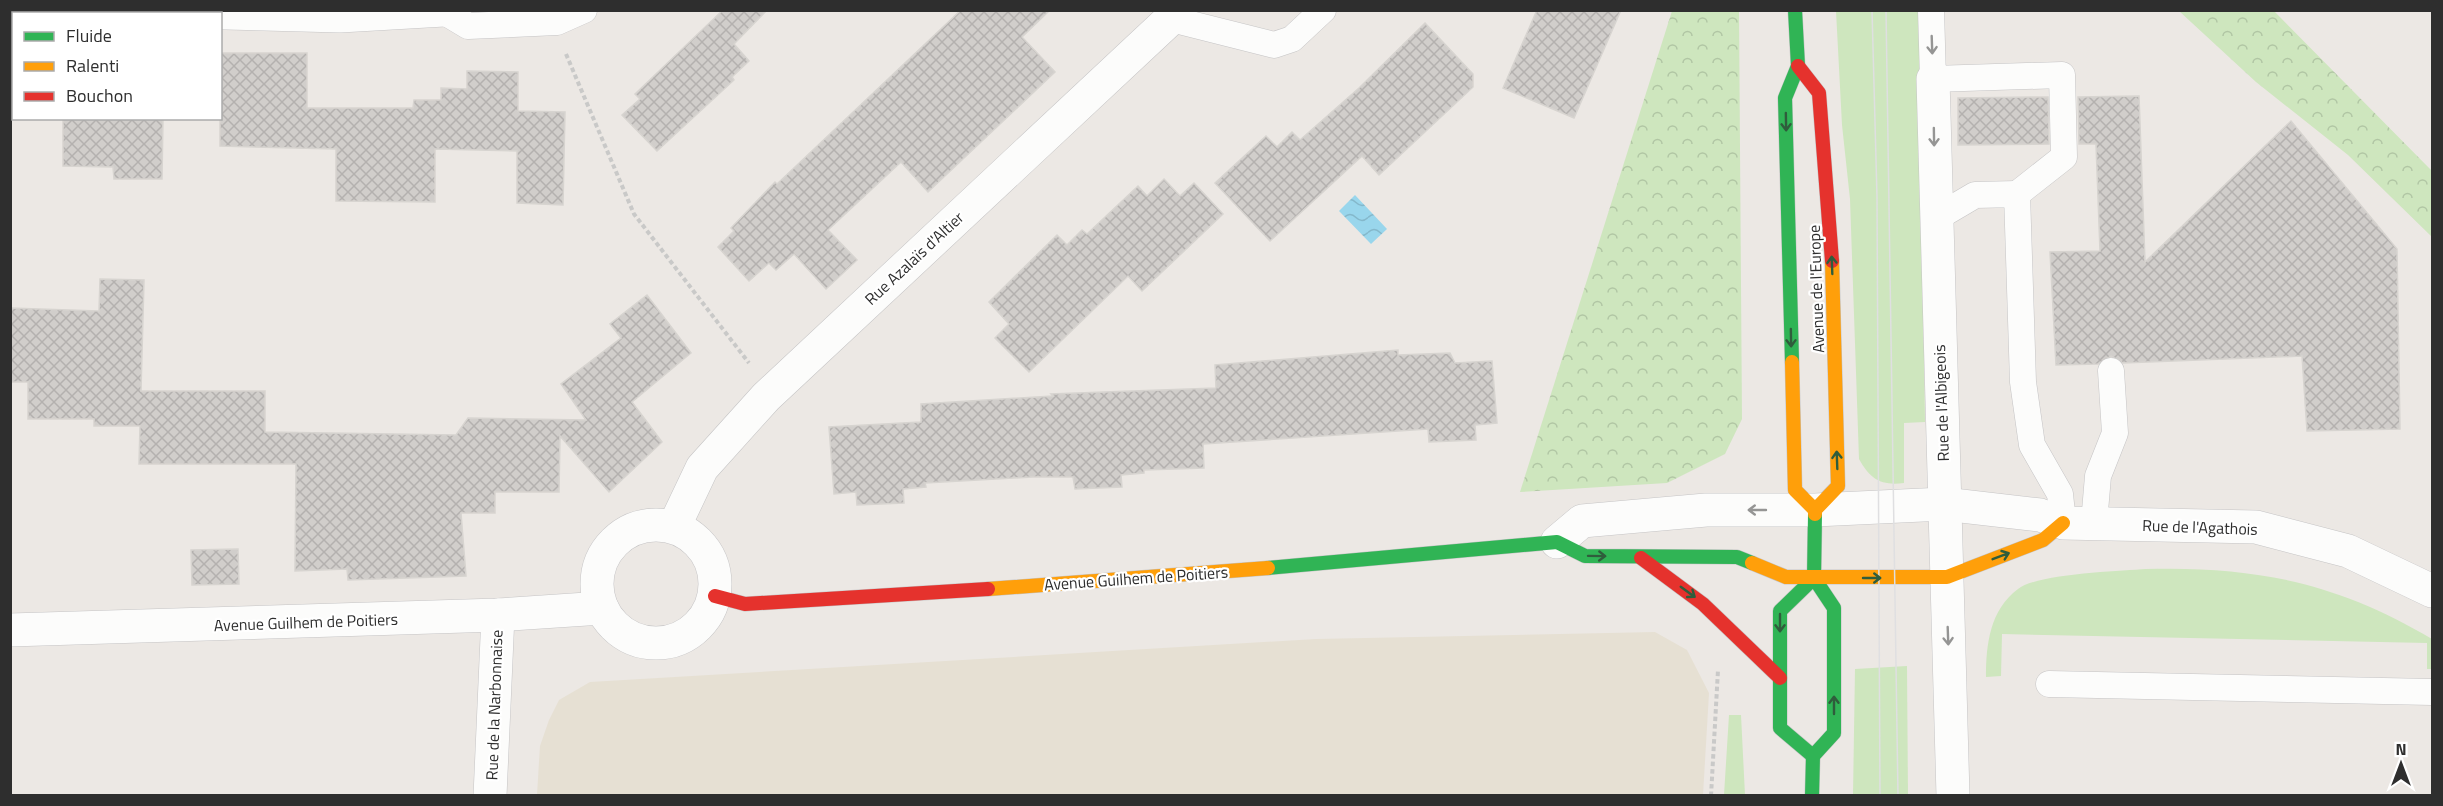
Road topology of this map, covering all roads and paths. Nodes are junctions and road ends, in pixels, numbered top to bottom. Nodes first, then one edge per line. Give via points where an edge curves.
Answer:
1 (42, 10) edge
2 (107, 10) edge
3 (584, 10) edge
4 (1323, 10) edge
5 (1795, 10) edge
6 (1931, 10) edge
7 (444, 11) edge
8 (21, 12) edge
9 (185, 12) edge
10 (222, 13) edge
11 (1175, 15) edge
12 (557, 22) junction
13 (1798, 66) junction
14 (1933, 79) junction
15 (2017, 194) junction
16 (1936, 218) junction
17 (2111, 371) dead end
18 (766, 397) junction
19 (1944, 504) junction
20 (1815, 510) junction
21 (2079, 523) junction
22 (674, 527) junction
23 (1557, 542) junction
24 (1641, 558) junction
25 (1814, 578) junction
26 (1947, 578) junction
27 (2433, 591) edge
28 (715, 596) junction
29 (602, 608) junction
30 (498, 615) junction
31 (10, 630) edge
32 (1739, 639) junction
33 (1780, 678) junction
34 (2049, 684) dead end
35 (2433, 692) edge
36 (1813, 756) junction
37 (490, 795) edge
38 (1711, 795) edge
39 (1812, 795) edge
40 (1953, 795) edge

1 - 8 street
2 - 9 street
3 - 12 lane
4 - 11 lane via 1292,39 1274,45
5 - 13 main road, Avenue de l'Europe
6 -> 14 lane, Rue de l'Albigeois
7 - 10 street via 340,16
7 - 12 lane via 468,26
11 - 18 street, Rue Azalaïs d'Altier
12 - 18 path via 567,57 634,214 749,363
13 -> 20 main road, Avenue de l'Europe via 1785,99 1795,490
20 -> 13 main road, Avenue de l'Europe via 1838,486 1831,224 1820,93
14 - 15 lane via 2062,75 2064,157
14 -> 16 street, Rue de l'Albigeois
15 - 16 lane via 1975,195
15 - 21 lane via 2023,382 2032,445
16 - 19 street, Rue de l'Albigeois
17 - 21 lane via 2115,433
18 - 22 street, Rue Azalaïs d'Altier via 702,468
19 - 20 street, Rue de l'Agathois
19 - 21 street, Rue de l'Agathois
19 - 26 street, Rue de l'Albigeois
20 -> 23 street via 1706,510 1582,521
20 - 25 main road
26 -> 21 main road
21 - 27 street, Rue de l'Agathois via 2256,527 2348,551
22 - 28 street via 690,534 712,562
22 - 29 street via 636,528 606,552 598,570
23 -> 24 main road via 1585,556
23 - 28 main road, Avenue Guilhem de Poitiers via 1200,574 811,602 746,603
24 - 25 main road via 1737,557 1786,577
24 -> 32 main road via 1703,603
25 -> 26 main road
25 -> 33 main road via 1780,611
36 -> 25 main road via 1834,732 1834,608
26 -> 40 street, Rue de l'Albigeois
28 - 29 street via 696,628 662,643 626,635
29 - 30 street, Avenue Guilhem de Poitiers
30 - 31 street, Avenue Guilhem de Poitiers
30 - 37 street, Rue de la Narbonnaise
32 - 33 main road
32 - 38 path via 1718,669
33 - 36 main road via 1780,728
34 - 35 lane
36 - 39 main road

